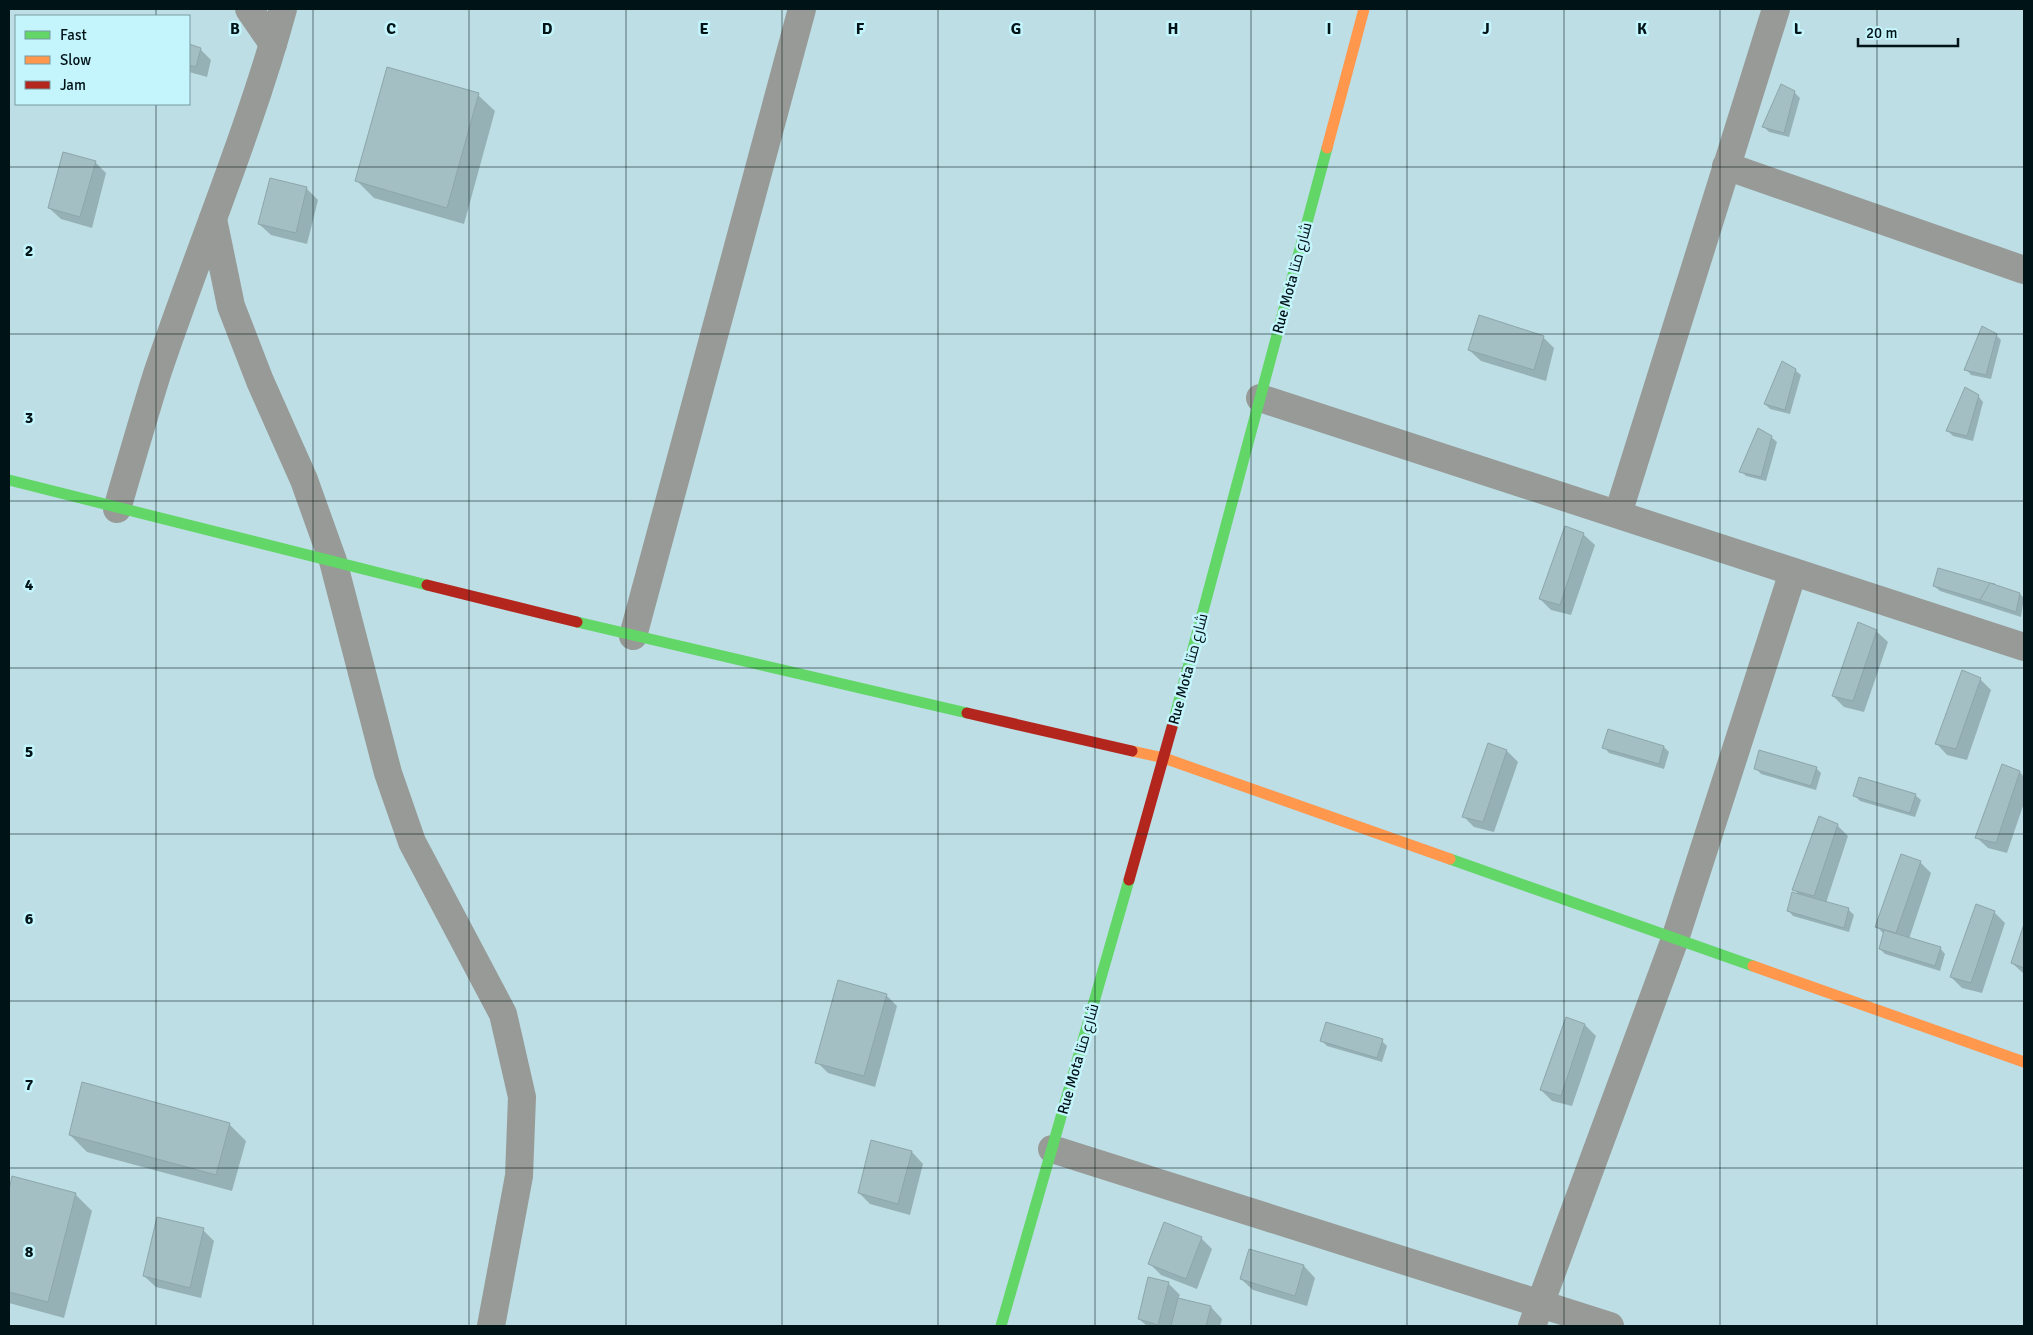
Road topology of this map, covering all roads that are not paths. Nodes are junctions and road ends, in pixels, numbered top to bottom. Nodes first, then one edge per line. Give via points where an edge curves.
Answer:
1 (249, 9) edge
2 (283, 9) edge
3 (802, 9) edge
4 (1364, 9) edge
5 (1776, 9) edge
6 (273, 44) junction
7 (1726, 166) junction
8 (213, 219) junction
9 (2024, 270) edge
10 (1260, 398) junction
11 (9, 480) edge
12 (117, 509) junction
13 (1618, 514) junction
14 (333, 561) junction
15 (1793, 572) junction
16 (634, 636) junction
17 (2024, 647) edge
18 (1164, 758) junction
19 (1674, 939) junction
20 (2024, 1062) edge
21 (1052, 1149) junction
22 (1536, 1315) edge
23 (491, 1326) edge
24 (1001, 1326) edge
25 (1610, 1326) edge

1 - 6 street
2 - 6 street
3 - 16 street
4 - 10 main road, Rue Mota شارع متا
5 - 7 street
6 - 8 street
7 - 9 street
7 - 13 street
8 - 12 street via 157,374
8 - 14 street via 231,306 304,480
10 - 13 street
10 - 18 main road, Rue Mota شارع متا
11 - 12 main road
12 - 14 main road
13 - 15 street
14 - 16 main road
14 - 23 street via 388,773 412,842 503,1014 522,1096 519,1176
15 - 17 street
15 - 19 street
16 - 18 main road
18 - 19 main road
18 - 21 main road, Rue Mota شارع متا
19 - 20 main road
19 - 22 street
21 - 22 street
21 - 24 main road, Rue Mota شارع متا
22 - 25 street

